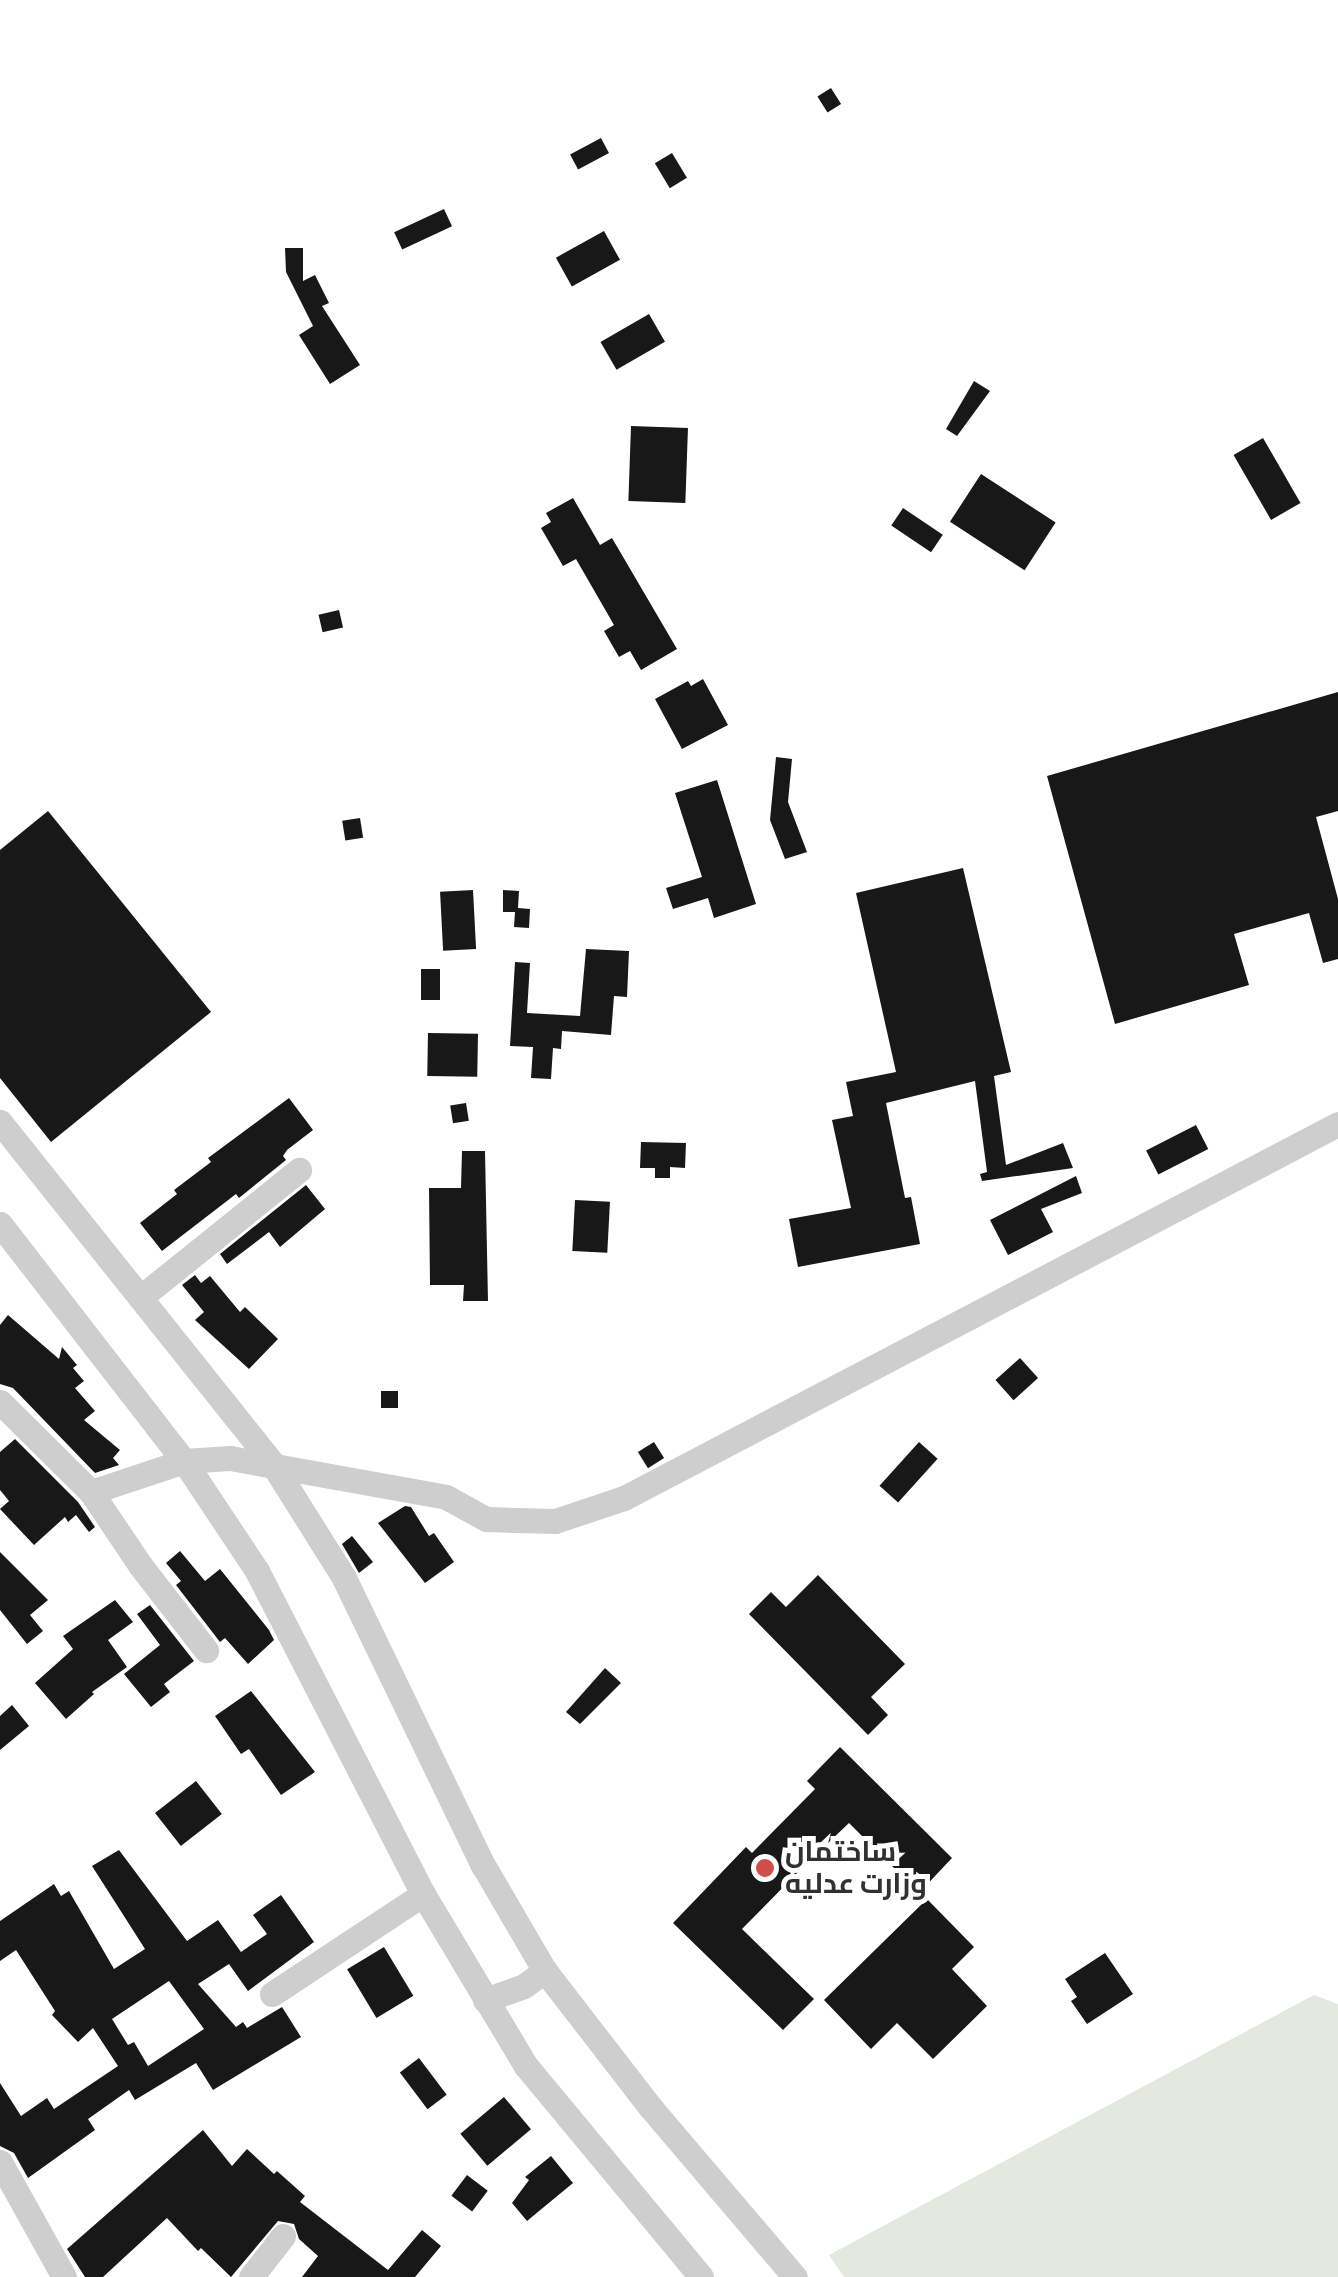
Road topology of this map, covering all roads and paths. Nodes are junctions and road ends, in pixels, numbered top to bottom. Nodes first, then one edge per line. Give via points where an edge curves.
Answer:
1 (0, 1122) edge
2 (1338, 1124) edge
3 (298, 1170) dead end
4 (0, 1224) edge
5 (140, 1297) junction
6 (0, 1402) edge
7 (184, 1460) junction
8 (272, 1463) junction
9 (91, 1492) junction
10 (206, 1650) dead end
11 (423, 1894) junction
12 (545, 1971) junction
13 (272, 1994) dead end
14 (484, 2000) junction
15 (0, 2162) edge
16 (283, 2236) dead end
17 (64, 2277) edge
18 (252, 2277) edge
19 (702, 2277) edge
20 (795, 2277) edge

1 - 5 street
2 - 8 street via 624,1498 555,1521 486,1519 446,1497
3 - 5 street
4 - 7 street
5 - 8 street
6 - 9 street
7 - 8 street
7 - 9 street
7 - 11 street via 257,1570
8 - 12 street via 344,1578 483,1865
9 - 10 street
11 - 13 street
11 - 14 street
12 - 14 street
12 - 20 street
14 - 19 street via 526,2066
15 - 17 street
16 - 18 street

